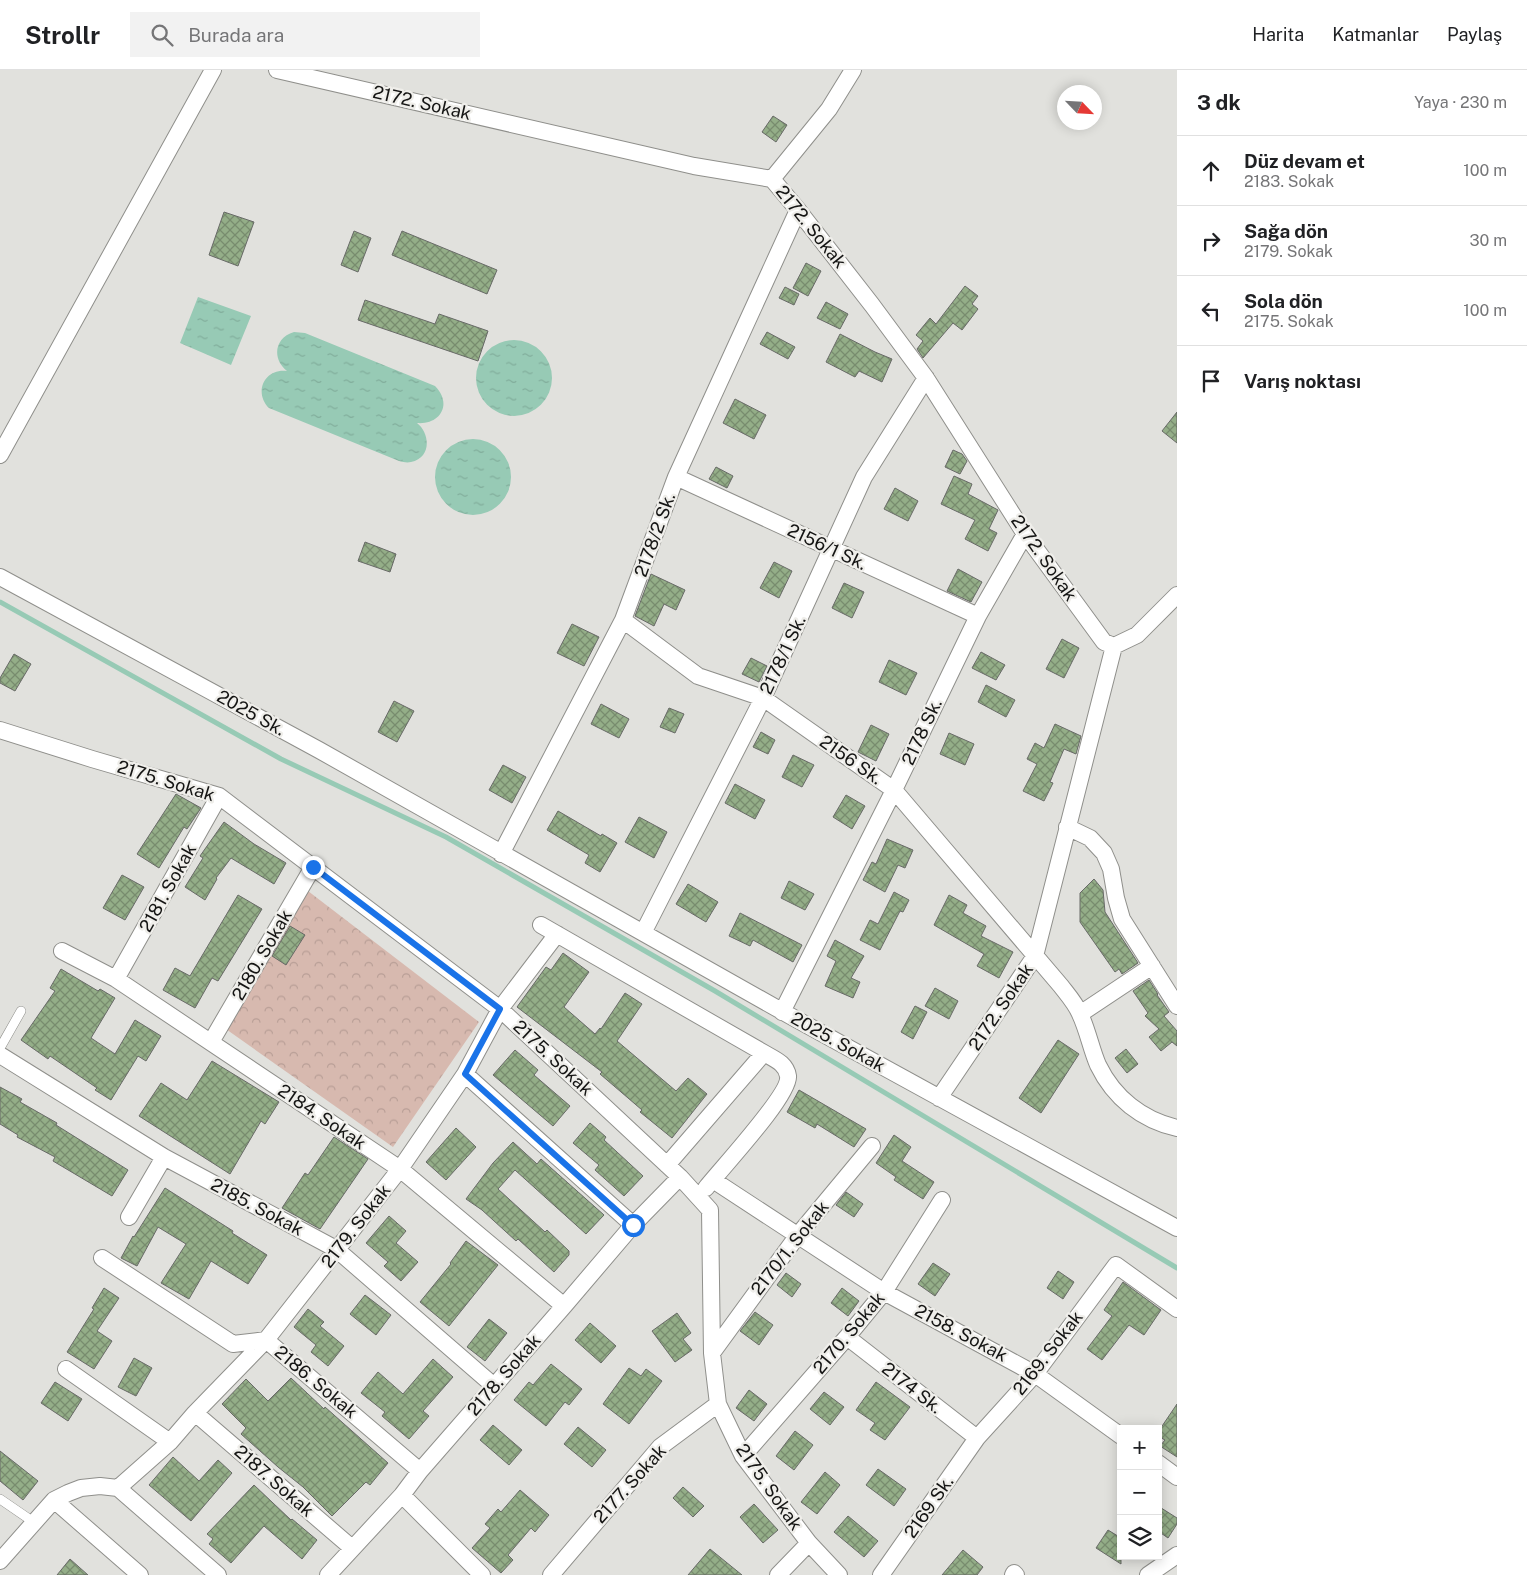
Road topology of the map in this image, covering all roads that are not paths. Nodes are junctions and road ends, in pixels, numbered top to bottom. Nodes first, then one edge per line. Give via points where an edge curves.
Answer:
1 (213, 70) edge
2 (277, 70) edge
3 (854, 70) edge
4 (772, 179) junction
5 (798, 210) junction
6 (926, 378) junction
7 (0, 455) edge
8 (676, 477) junction
9 (1025, 534) junction
10 (831, 549) junction
11 (0, 577) edge
12 (1177, 595) edge
13 (978, 616) junction
14 (623, 620) junction
15 (1109, 644) junction
16 (763, 698) junction
17 (0, 730) edge
18 (894, 790) junction
19 (219, 796) junction
20 (1067, 827) junction
21 (501, 854) junction
22 (313, 867) junction
23 (541, 925) dead end
24 (643, 933) junction
25 (557, 934) junction
26 (62, 950) dead end
27 (1035, 956) junction
28 (1152, 966) junction
29 (116, 980) junction
30 (1177, 1006) edge
31 (500, 1009) junction
32 (21, 1011) dead end
33 (782, 1012) junction
34 (1080, 1014) junction
35 (210, 1042) junction
36 (0, 1048) edge
37 (764, 1052) junction
38 (0, 1055) edge
39 (465, 1074) junction
40 (940, 1098) junction
41 (1177, 1128) edge
42 (872, 1146) dead end
43 (164, 1157) junction
44 (667, 1165) junction
45 (400, 1169) junction
46 (680, 1176) junction
47 (713, 1180) junction
48 (698, 1198) junction
49 (942, 1200) dead end
50 (129, 1217) dead end
51 (1175, 1224) edge
52 (633, 1225) junction
53 (798, 1235) junction
54 (336, 1250) junction
55 (102, 1258) dead end
56 (884, 1292) junction
57 (564, 1306) junction
58 (1177, 1309) edge
59 (847, 1337) junction
60 (266, 1340) junction
61 (712, 1352) junction
62 (66, 1369) dead end
63 (1035, 1374) junction
64 (494, 1386) junction
65 (718, 1404) junction
66 (195, 1413) junction
67 (1117, 1433) edge
68 (977, 1438) junction
69 (170, 1442) junction
70 (742, 1456) junction
71 (1162, 1467) edge
72 (420, 1471) junction
73 (1177, 1477) edge
74 (118, 1488) junction
75 (402, 1495) junction
76 (0, 1499) edge
77 (54, 1500) junction
78 (34, 1523) junction
79 (809, 1543) junction
80 (352, 1548) junction
81 (1176, 1556) edge
82 (0, 1561) edge
83 (140, 1575) edge
84 (218, 1575) edge
85 (328, 1575) edge
86 (482, 1575) edge
87 (552, 1575) edge
88 (778, 1575) edge
89 (839, 1575) edge
90 (881, 1575) edge
91 (1148, 1575) edge

1 - 7 street
2 - 4 street, 2172. Sokak via 684,164
3 - 4 street via 829,109
4 - 5 street, 2172. Sokak
5 - 6 street, 2172. Sokak
5 - 8 street, 2178/2 Sk.
6 - 9 street, 2172. Sokak
6 - 10 street, 2178/1 Sk. via 864,477
8 - 10 street, 2156/1 Sk.
8 - 14 street, 2178/2 Sk.
9 - 13 street, 2178 Sk.
9 - 15 street, 2172. Sokak
10 - 13 street, 2156/1 Sk.
10 - 16 street, 2178/1 Sk.
11 - 21 street, 2025 Sk. via 319,750
12 - 15 street via 1137,635
13 - 18 street, 2178 Sk.
14 - 16 street, 2156 Sk. via 698,676
14 - 21 street, 2178/2 Sk.
15 - 20 street, 2172. Sokak
16 - 18 street, 2156 Sk.
16 - 24 street, 2178/1 Sk.
17 - 19 street, 2175. Sokak
18 - 27 street, 2156 Sk.
18 - 33 street, 2178 Sk.
19 - 22 street, 2175. Sokak
19 - 29 street, 2181. Sokak
20 - 27 street, 2172. Sokak
20 - 28 street via 1090,838 1104,853 1111,869 1122,919
21 - 24 street, 2025. Sokak
22 - 31 street, 2175. Sokak
22 - 35 street, 2180. Sokak
23 - 25 street
24 - 33 street, 2025. Sokak
25 - 31 street, 2179. Sokak
25 - 37 street
26 - 29 street, 2184. Sokak
27 - 34 street, 2156 Sk.
27 - 40 street, 2172. Sokak
28 - 30 street
28 - 34 street
29 - 35 street, 2184. Sokak
31 - 39 street, 2179. Sokak
31 - 44 street, 2175. Sokak
32 - 36 lane
33 - 40 street, 2025. Sokak
34 - 41 street, 2156 Sk. via 1098,1064 1119,1096 1148,1118
35 - 45 street, 2184. Sokak
37 - 44 street
37 - 47 street via 786,1068 788,1084
38 - 43 street, 2185. Sokak
39 - 45 street, 2179. Sokak
39 - 52 street
40 - 51 street, 2025. Sokak
42 - 53 street, 2170/1. Sokak
43 - 50 street
43 - 54 street, 2185. Sokak
44 - 46 street, 2175. Sokak
45 - 54 street, 2179. Sokak
45 - 57 street, 2184. Sokak
46 - 48 street, 2175. Sokak
46 - 52 street, 2178. Sokak
47 - 48 street
47 - 53 street, 2158. Sokak
48 - 61 street, 2175. Sokak via 710,1210
49 - 56 street, 2170. Sokak
52 - 57 street, 2178. Sokak
53 - 56 street, 2158. Sokak
53 - 61 street, 2170/1. Sokak
54 - 60 street, 2179. Sokak
54 - 64 street, 2185. Sokak
55 - 60 street, 2186. Sokak via 233,1344
56 - 59 street, 2170. Sokak
56 - 63 street, 2158. Sokak
57 - 64 street, 2178. Sokak
58 - 63 street, 2169. Sokak via 1116,1265
59 - 68 street, 2174 Sk.
59 - 70 street, 2170. Sokak
60 - 66 street, 2179. Sokak
60 - 72 street, 2186. Sokak
61 - 65 street, 2175. Sokak
62 - 69 street
63 - 67 street, 2158. Sokak
63 - 68 street, 2169. Sokak
64 - 72 street, 2178. Sokak
65 - 70 street, 2175. Sokak
65 - 87 street, 2177. Sokak via 660,1448
66 - 69 street, 2179. Sokak
66 - 80 street, 2187. Sokak
68 - 90 street, 2169 Sk.
69 - 74 street, 2179. Sokak
70 - 79 street, 2175. Sokak
71 - 73 street
72 - 75 street, 2178. Sokak
74 - 77 street via 81,1488
74 - 84 street
75 - 80 street, 2178. Sokak
75 - 86 street
76 - 78 lane
77 - 78 street
77 - 83 street
78 - 82 street
79 - 88 street
79 - 89 street, 2175. Sokak
80 - 85 street, 2178. Sokak
81 - 91 street

